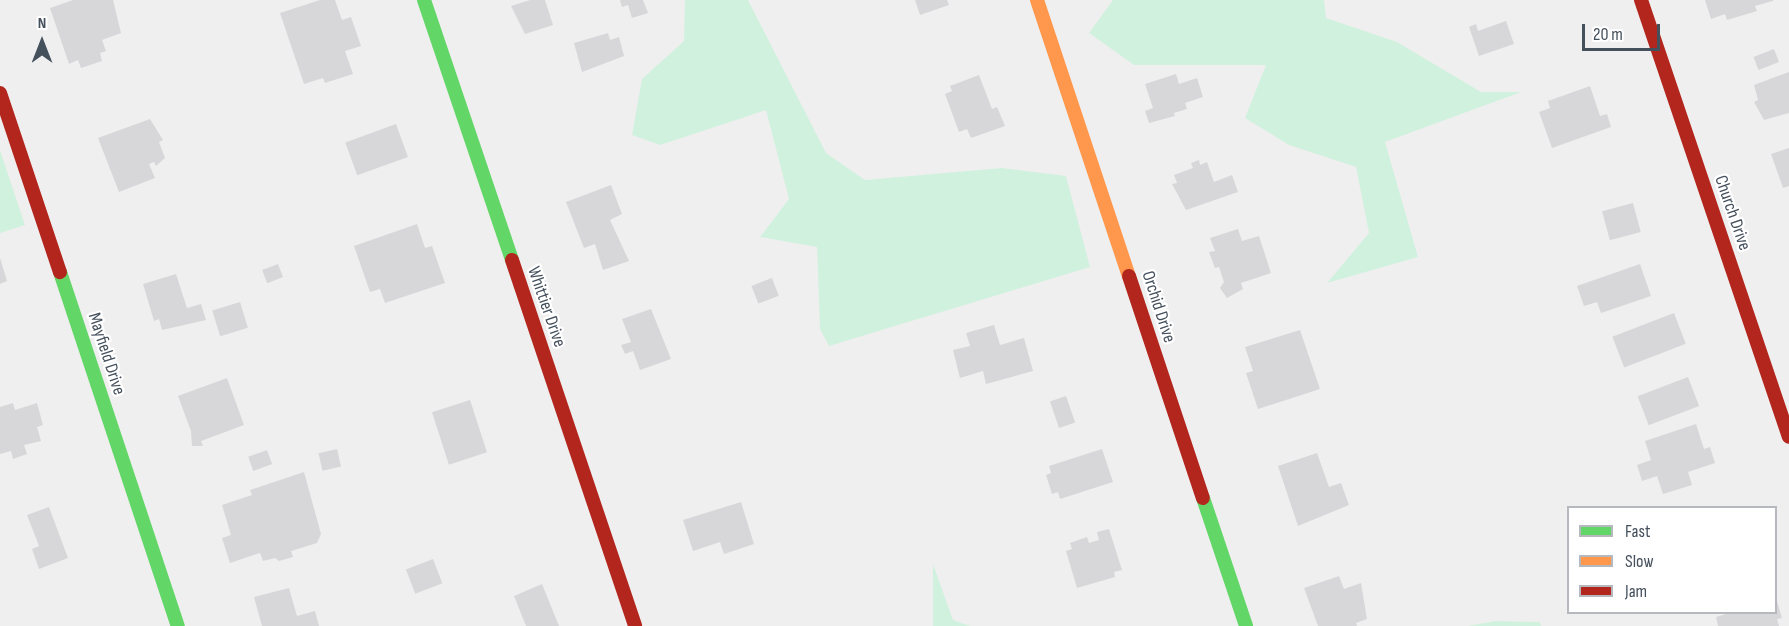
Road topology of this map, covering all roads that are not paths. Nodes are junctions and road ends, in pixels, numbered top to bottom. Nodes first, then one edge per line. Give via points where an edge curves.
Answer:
1 (424, 0) edge
2 (1037, 0) edge
3 (1641, 0) edge
4 (0, 93) edge
5 (1789, 437) edge
6 (178, 626) edge
7 (635, 626) edge
8 (1246, 626) edge

1 - 7 street, Whittier Drive
2 - 8 street, Orchid Drive
3 - 5 street, Church Drive
4 - 6 street, Mayfield Drive

